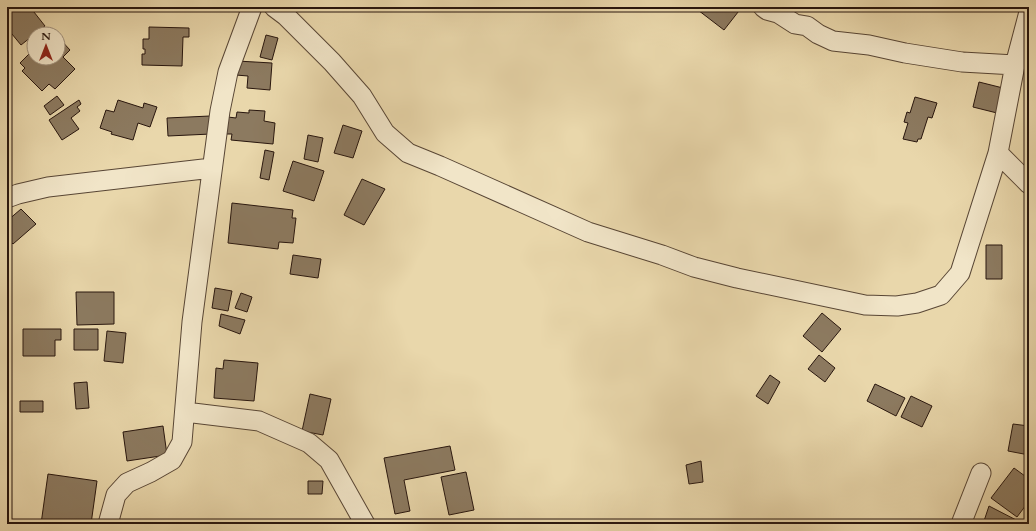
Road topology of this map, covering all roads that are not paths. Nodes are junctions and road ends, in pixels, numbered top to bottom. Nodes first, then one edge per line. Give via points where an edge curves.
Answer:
1 (252, 7) edge
2 (274, 7) edge
3 (763, 7) edge
4 (1029, 12) edge
5 (1015, 65) junction
6 (998, 153) junction
7 (212, 168) junction
8 (1029, 184) edge
9 (7, 198) edge
10 (186, 412) junction
11 (981, 473) dead end
12 (108, 524) edge
13 (365, 524) edge
14 (961, 524) edge

1 - 7 street via 228,72
2 - 6 street via 332,62 362,96 385,133 408,153 588,232 694,267 865,305 897,306 917,303 941,295 951,284 960,273
3 - 5 street via 833,40 869,44 962,62
4 - 5 street
5 - 6 street
6 - 8 street
7 - 9 street via 48,187
7 - 10 street via 192,322
10 - 12 street via 182,442 172,460 127,483 116,495
10 - 13 street via 259,421 309,443 328,460
11 - 14 street

